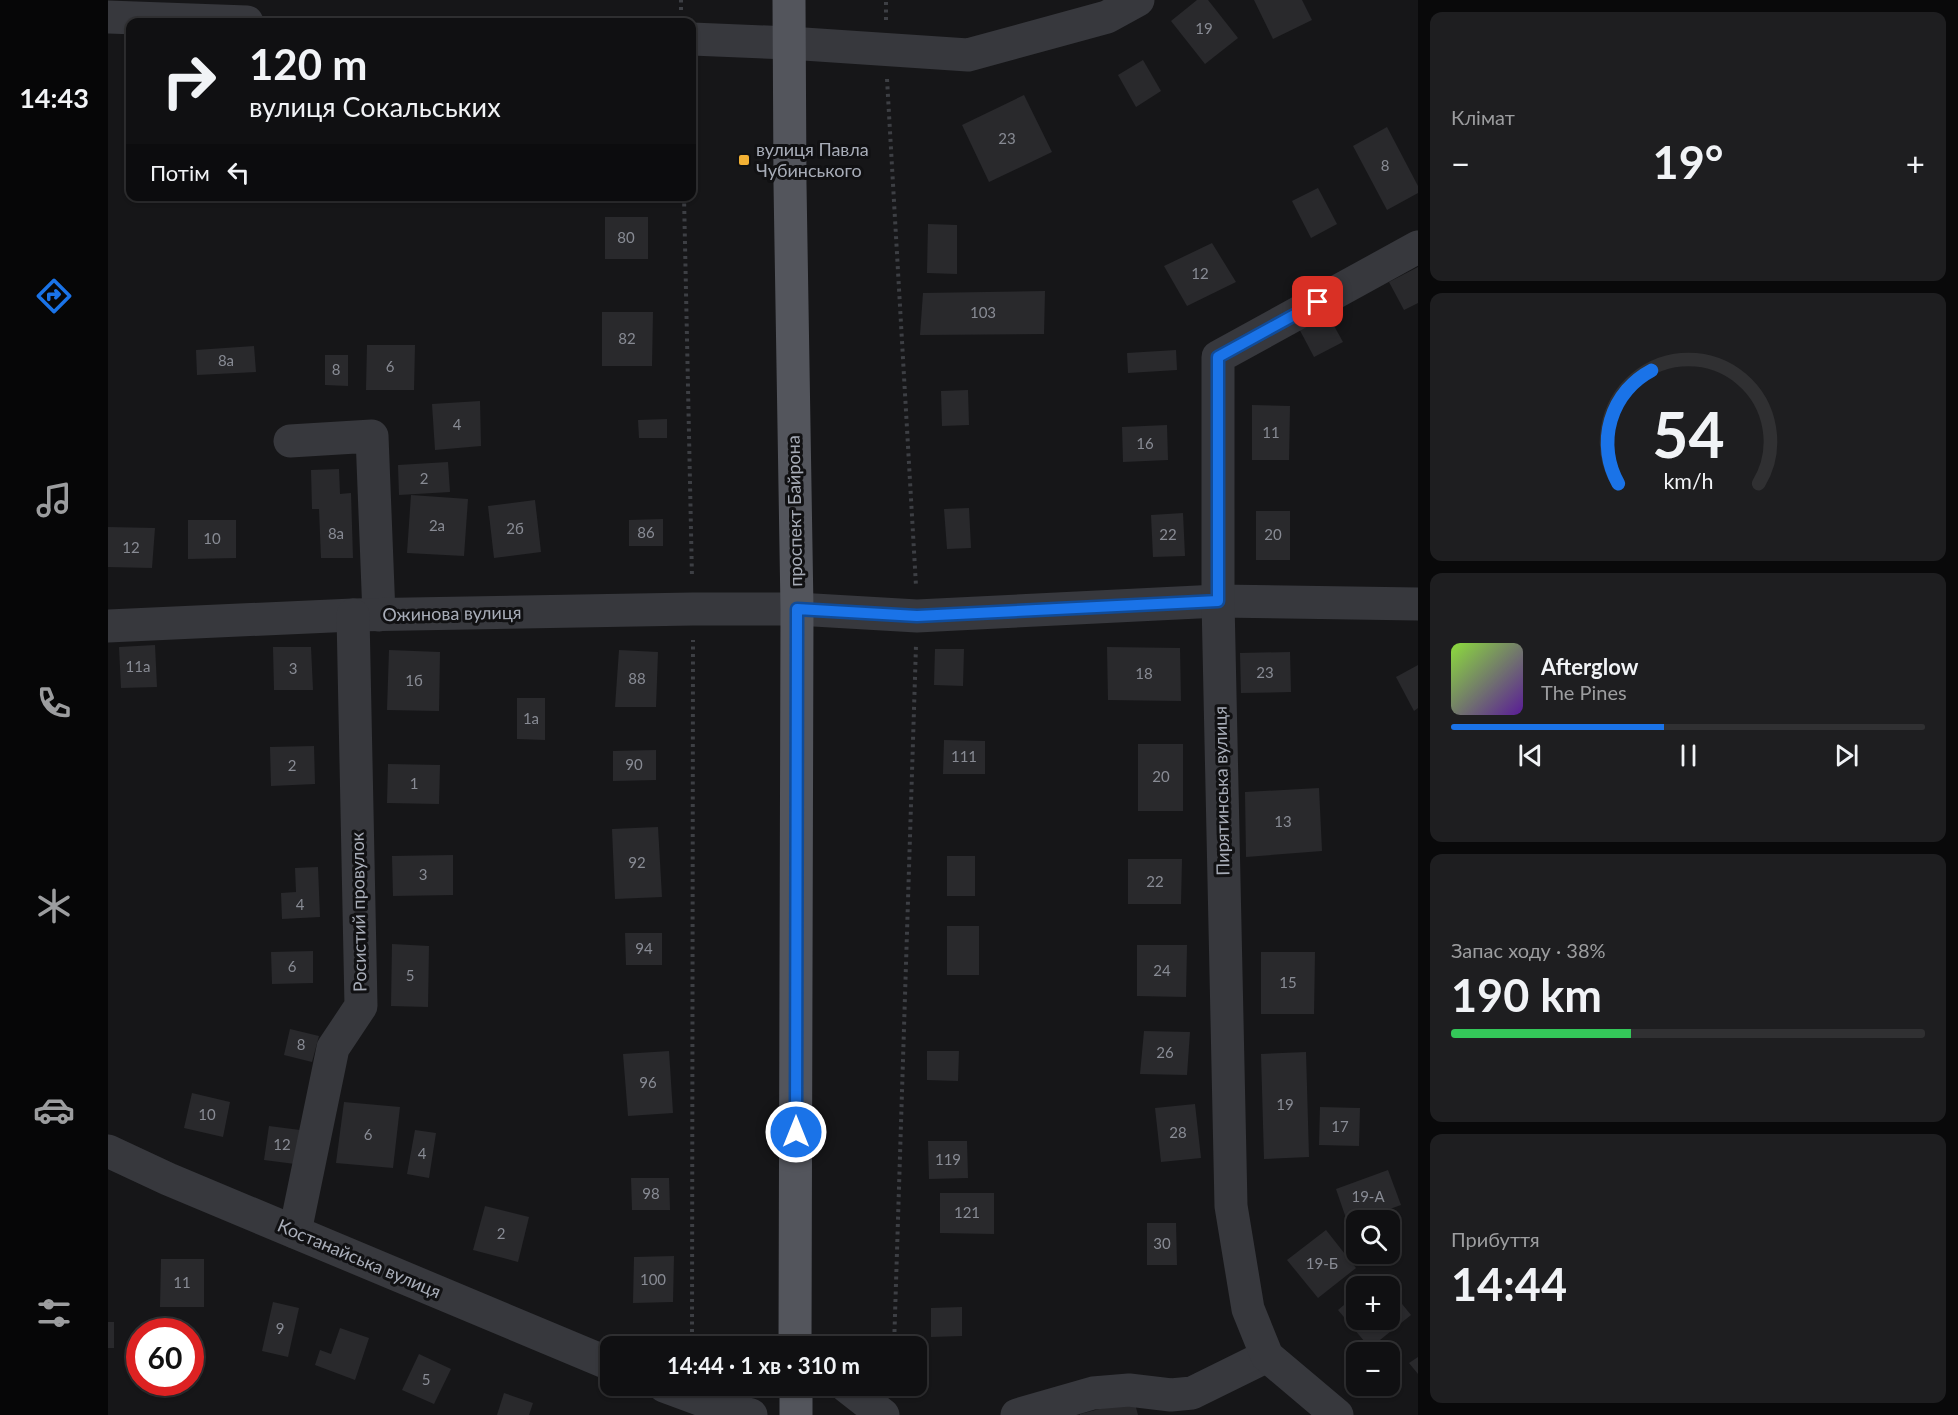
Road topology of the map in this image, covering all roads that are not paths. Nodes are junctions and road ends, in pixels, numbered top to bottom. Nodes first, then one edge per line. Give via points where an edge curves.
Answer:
1 (789, 0) edge
2 (1138, 0) edge
3 (108, 18) edge
4 (126, 19) edge
5 (696, 39) edge
6 (789, 43) junction
7 (1418, 247) edge
8 (290, 441) dead end
9 (1218, 601) junction
10 (1418, 604) edge
11 (797, 609) junction
12 (366, 615) junction
13 (108, 626) edge
14 (108, 1151) edge
15 (295, 1232) junction
16 (796, 1336) edge
17 (1267, 1356) junction
18 (600, 1360) edge
19 (687, 1396) edge
20 (796, 1396) edge
21 (859, 1396) edge
22 (751, 1415) edge
23 (796, 1415) edge
24 (884, 1415) edge
25 (1017, 1415) edge
26 (1337, 1415) edge

1 - 6 main road, проспект Байрона
2 - 6 street via 1107,17 968,55
3 - 4 street
5 - 6 street
6 - 11 main road, проспект Байрона
7 - 9 street, Пирятинська вулиця via 1218,357
8 - 12 street, Росистий провулок via 372,436
9 - 10 street, Ожинова вулиця
9 - 11 street, Ожинова вулиця via 917,616
9 - 17 street, Пирятинська вулиця via 1231,1206 1248,1309
11 - 12 street, Ожинова вулиця
11 - 16 main road, проспект Байрона
12 - 13 street, Ожинова вулиця
12 - 15 street, Росистий провулок via 361,1006 333,1048
14 - 15 street, Костанайська вулиця
15 - 18 street, Костанайська вулиця
17 - 25 street via 1192,1393 1093,1393
17 - 26 street, Пирятинська вулиця
19 - 22 street
20 - 23 main road
21 - 24 street

